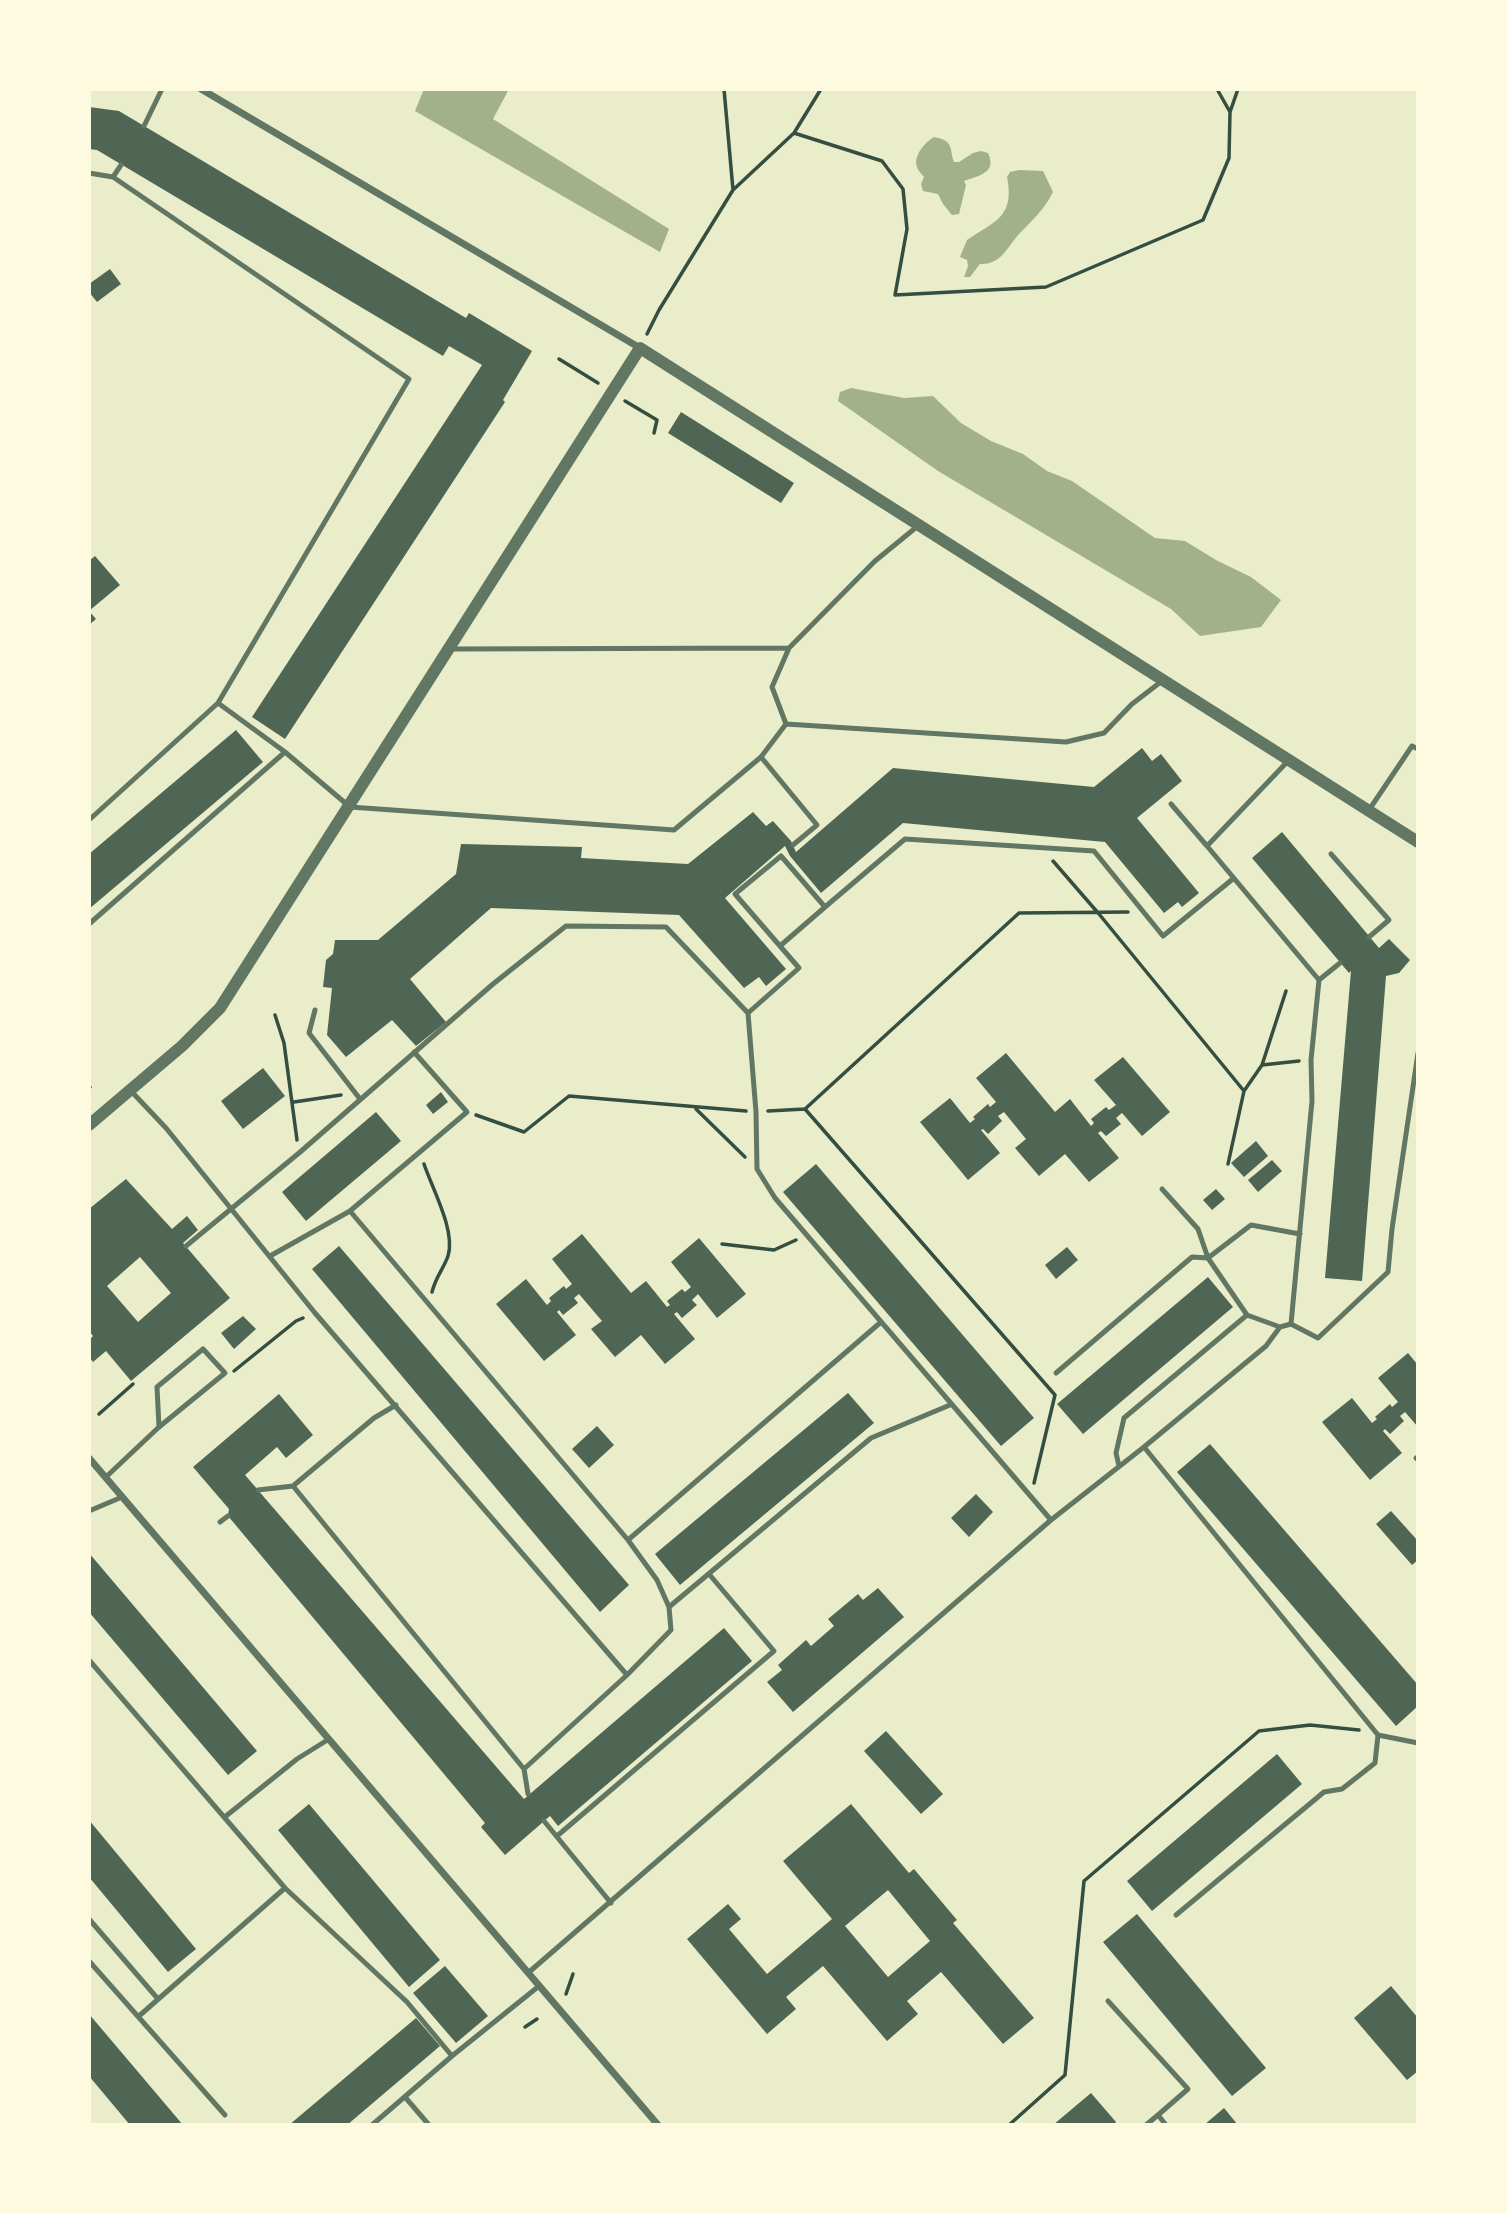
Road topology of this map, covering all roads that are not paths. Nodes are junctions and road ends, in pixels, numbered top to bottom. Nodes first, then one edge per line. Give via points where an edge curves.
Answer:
1 (162, 89) edge
2 (202, 89) edge
3 (144, 126) dead end
4 (121, 165) dead end
5 (89, 173) edge
6 (113, 177) junction
7 (640, 348) junction
8 (919, 525) junction
9 (789, 648) junction
10 (447, 649) junction
11 (1162, 681) junction
12 (218, 703) junction
13 (786, 724) junction
14 (1418, 749) edge
15 (285, 752) junction
16 (761, 757) junction
17 (1288, 761) junction
18 (1171, 804) dead end
19 (350, 807) junction
20 (1369, 810) junction
21 (89, 820) edge
22 (1418, 842) edge
23 (793, 845) dead end
24 (1207, 846) junction
25 (787, 850) dead end
26 (1331, 855) dead end
27 (780, 856) junction
28 (1234, 878) junction
29 (825, 907) junction
30 (89, 924) edge
31 (1370, 937) dead end
32 (780, 946) junction
33 (1340, 962) dead end
34 (1319, 980) junction
35 (315, 1010) dead end
36 (748, 1013) junction
37 (414, 1052) junction
38 (1418, 1053) edge
39 (131, 1091) junction
40 (360, 1099) junction
41 (89, 1125) edge
42 (1163, 1189) dead end
43 (231, 1210) junction
44 (350, 1210) junction
45 (1300, 1234) junction
46 (186, 1246) dead end
47 (270, 1256) junction
48 (1208, 1258) junction
49 (1247, 1315) junction
50 (881, 1322) junction
51 (1291, 1324) junction
52 (1280, 1327) junction
53 (1056, 1373) dead end
54 (396, 1405) junction
55 (950, 1405) junction
56 (159, 1427) junction
57 (1144, 1447) junction
58 (89, 1458) edge
59 (1119, 1466) junction
60 (106, 1477) junction
61 (293, 1486) junction
62 (258, 1490) dead end
63 (122, 1497) junction
64 (89, 1511) edge
65 (228, 1516) dead end
66 (1051, 1520) junction
67 (220, 1522) dead end
68 (628, 1540) junction
69 (709, 1574) junction
70 (669, 1607) junction
71 (89, 1660) edge
72 (627, 1675) junction
73 (1378, 1735) junction
74 (329, 1739) junction
75 (1418, 1744) edge
76 (524, 1769) junction
77 (528, 1794) dead end
78 (226, 1816) junction
79 (544, 1821) dead end
80 (557, 1836) junction
81 (285, 1888) junction
82 (611, 1903) junction
83 (1176, 1915) dead end
84 (89, 1919) edge
85 (89, 1961) edge
86 (528, 1973) junction
87 (539, 1986) junction
88 (158, 1999) junction
89 (1108, 2001) dead end
90 (139, 2016) junction
91 (452, 2056) junction
92 (405, 2097) junction
93 (225, 2115) dead end
94 (1158, 2115) junction
95 (372, 2125) edge
96 (429, 2125) edge
97 (658, 2125) edge
98 (1146, 2125) edge
99 (1166, 2125) edge

1 - 3 lane
2 - 7 street
4 - 6 lane
5 - 6 lane
6 - 12 lane via 410,379
7 - 8 street
7 - 10 street
8 - 9 lane via 875,561
8 - 11 street
9 - 10 lane
9 - 13 lane via 772,687
10 - 19 street
11 - 13 lane via 1104,733 1066,742
11 - 17 street
12 - 15 lane
12 - 21 lane
13 - 16 lane
14 - 20 lane via 1412,746
15 - 19 lane
15 - 30 lane
16 - 19 lane via 674,830
16 - 23 lane via 817,825
17 - 20 street
17 - 24 lane
18 - 24 lane
19 - 39 street via 220,1008
20 - 22 street
24 - 28 lane
25 - 27 lane
26 - 31 lane via 1389,920
27 - 29 lane
27 - 32 lane via 735,894
28 - 29 lane via 1163,936 1094,851 905,839
28 - 34 lane
29 - 32 lane
32 - 36 lane via 799,968
33 - 34 lane
34 - 45 lane
35 - 40 lane via 309,1033
36 - 37 lane via 666,927 566,926
36 - 50 lane via 757,1168 775,1198
37 - 40 lane
37 - 44 lane via 467,1112
38 - 51 lane via 1388,1272 1318,1338
39 - 41 street
39 - 43 lane
40 - 43 lane
42 - 48 lane via 1198,1229
43 - 46 lane
43 - 47 lane
44 - 47 lane
44 - 68 lane
45 - 48 lane via 1251,1224
45 - 51 lane
47 - 54 lane
48 - 49 lane
48 - 53 lane via 1192,1257
49 - 52 lane
49 - 59 lane via 1124,1418 1116,1453
50 - 55 lane
50 - 68 lane
51 - 52 lane
52 - 57 lane via 1266,1346
54 - 61 lane
54 - 72 lane
55 - 66 lane
55 - 69 lane via 871,1438
56 - 56 lane via 225,1373 203,1349 157,1387
56 - 60 lane
57 - 59 lane
57 - 73 lane
58 - 60 street
59 - 66 lane
60 - 63 street
61 - 62 lane
61 - 76 lane
63 - 64 lane
63 - 74 street
65 - 67 lane
66 - 82 lane
68 - 70 lane via 657,1580
69 - 70 lane
69 - 80 lane via 774,1651
70 - 72 lane via 671,1630
71 - 78 lane
72 - 76 lane
73 - 75 lane
73 - 83 lane via 1375,1763 1342,1789 1324,1792
74 - 78 lane
74 - 86 street
76 - 77 lane
78 - 81 lane
79 - 80 lane
80 - 82 lane
81 - 88 lane
81 - 91 lane via 407,2002
82 - 86 lane
84 - 88 lane
85 - 90 lane
86 - 87 street
87 - 91 lane
87 - 97 street
88 - 90 lane
89 - 94 lane via 1188,2090
90 - 93 lane
91 - 92 lane
92 - 95 lane
92 - 96 lane
94 - 98 lane
94 - 99 lane

